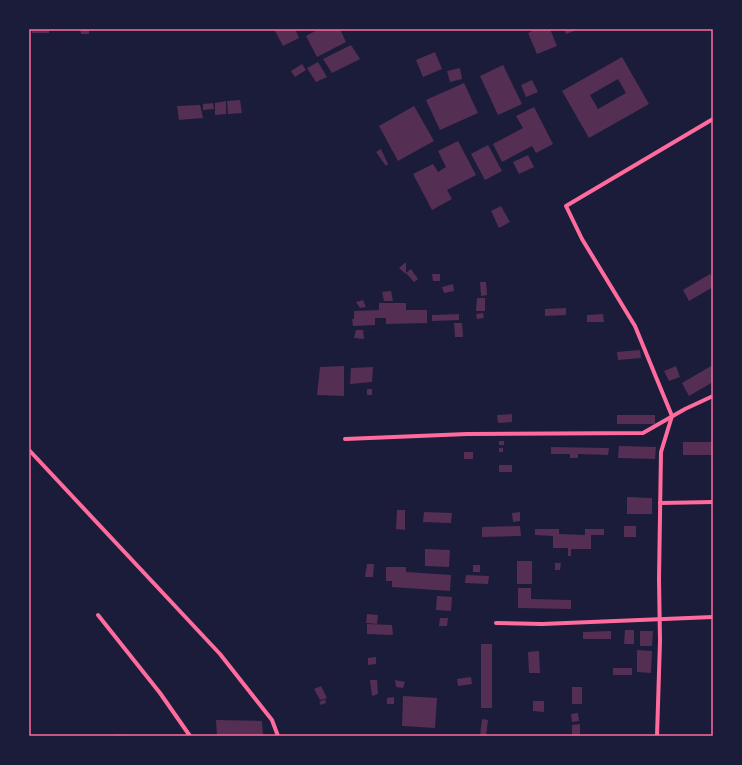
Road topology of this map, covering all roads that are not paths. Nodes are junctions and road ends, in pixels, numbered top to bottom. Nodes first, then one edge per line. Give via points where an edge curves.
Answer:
1 (713, 119) edge
2 (713, 396) edge
3 (672, 416) junction
4 (346, 439) dead end
5 (29, 450) edge
6 (713, 502) edge
7 (660, 503) junction
8 (98, 615) dead end
9 (713, 617) edge
10 (660, 618) junction
11 (496, 623) dead end
12 (190, 736) edge
13 (278, 736) edge
14 (656, 736) edge

1 - 3 street via 566,206 582,239 635,326
2 - 3 street
3 - 4 street via 643,433 466,434
3 - 7 street via 661,452
5 - 13 street via 220,654 272,720
6 - 7 street
7 - 10 street
8 - 12 street via 160,692
9 - 10 street
10 - 11 street via 542,624
10 - 14 street

